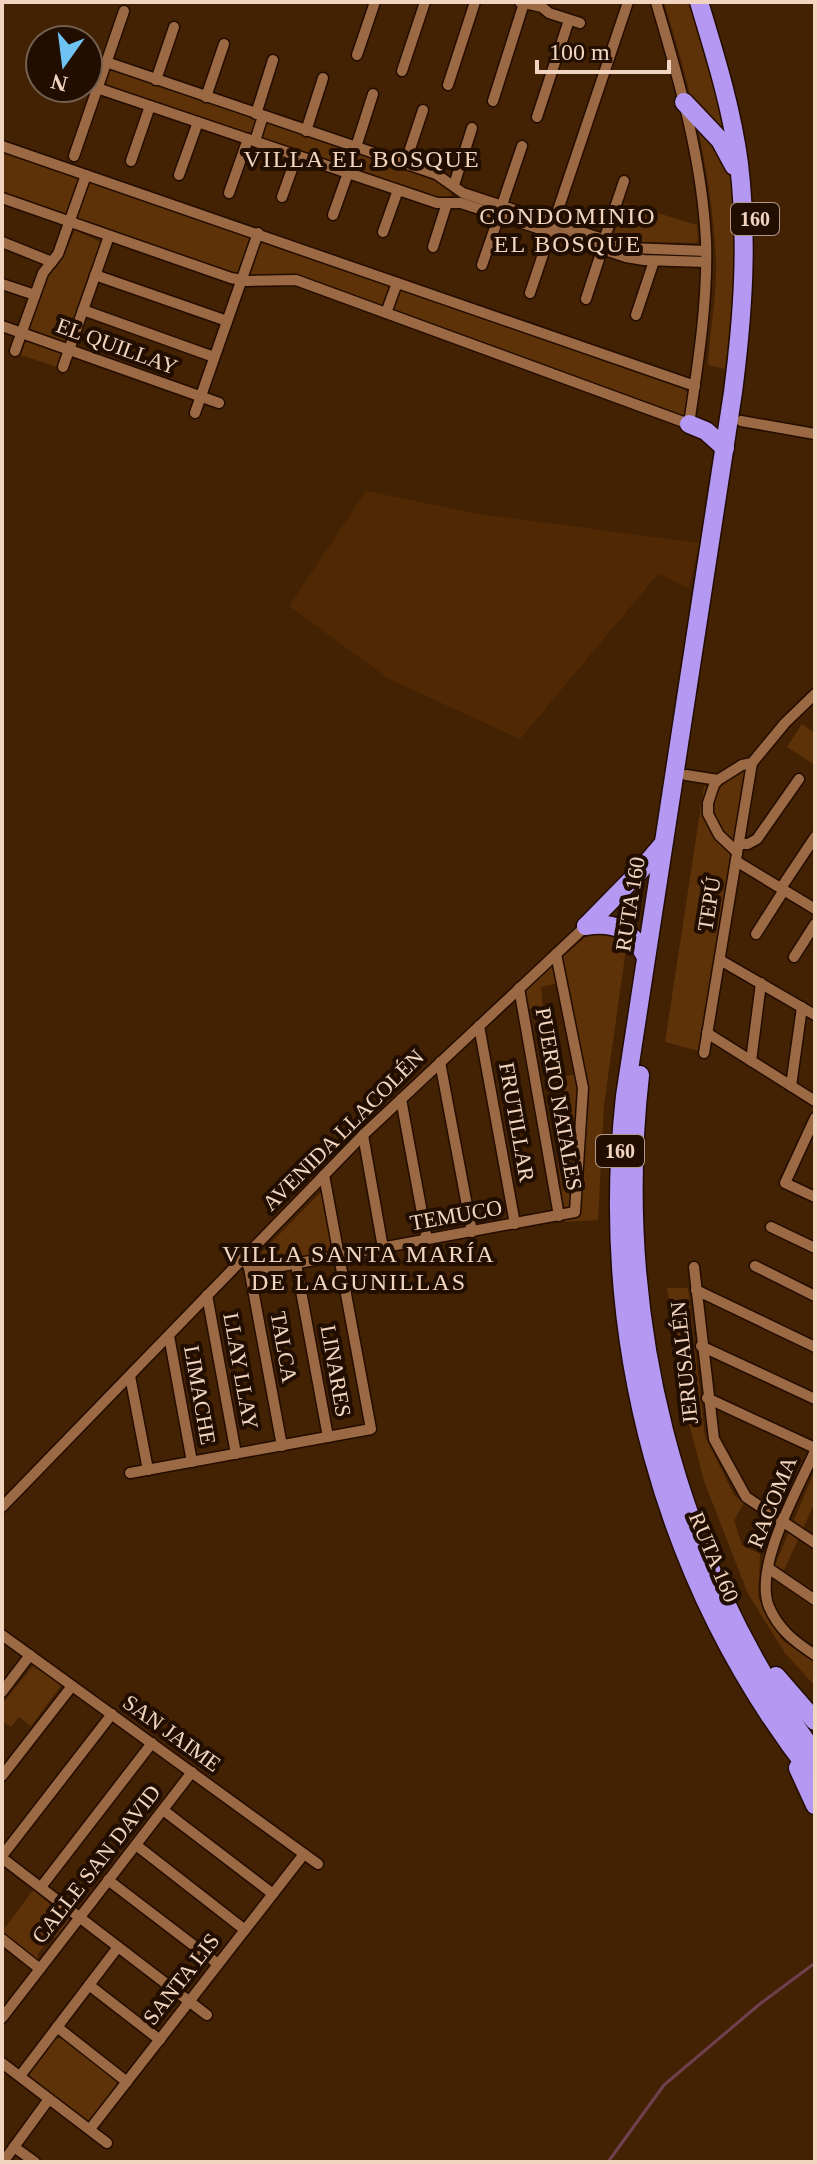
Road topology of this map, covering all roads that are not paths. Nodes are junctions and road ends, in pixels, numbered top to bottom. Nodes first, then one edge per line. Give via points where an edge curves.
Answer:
1 (375, 2) edge
2 (425, 2) edge
3 (475, 2) edge
4 (628, 2) edge
5 (656, 2) edge
6 (699, 2) edge
7 (711, 2) edge
8 (522, 3) edge
9 (545, 4) edge
10 (124, 11) dead end
11 (174, 27) dead end
12 (224, 44) dead end
13 (357, 55) dead end
14 (273, 60) dead end
15 (106, 62) junction
16 (104, 68) edge
17 (402, 71) dead end
18 (323, 78) dead end
19 (156, 80) junction
20 (448, 85) dead end
21 (104, 90) edge
22 (373, 94) dead end
23 (206, 97) junction
24 (493, 101) dead end
25 (684, 102) junction
26 (92, 104) edge
27 (150, 106) junction
28 (423, 110) dead end
29 (260, 115) junction
30 (537, 117) dead end
31 (198, 122) junction
32 (472, 128) dead end
33 (306, 131) junction
34 (251, 140) junction
35 (2, 146) edge
36 (522, 146) dead end
37 (356, 147) junction
38 (297, 155) junction
39 (74, 156) dead end
40 (131, 161) dead end
41 (405, 164) junction
42 (348, 173) junction
43 (86, 175) junction
44 (179, 175) dead end
45 (624, 181) dead end
46 (741, 184) junction
47 (456, 187) junction
48 (398, 190) junction
49 (229, 193) dead end
50 (282, 197) dead end
51 (2, 198) edge
52 (450, 202) junction
53 (500, 210) junction
54 (333, 215) dead end
55 (70, 222) junction
56 (552, 228) junction
57 (383, 232) dead end
58 (258, 233) junction
59 (109, 236) junction
60 (2, 242) edge
61 (603, 245) junction
62 (433, 247) dead end
63 (706, 256) junction
64 (654, 261) junction
65 (52, 262) junction
66 (482, 265) dead end
67 (95, 275) junction
68 (241, 281) junction
69 (397, 283) junction
70 (2, 284) edge
71 (530, 293) dead end
72 (35, 295) junction
73 (586, 299) dead end
74 (83, 310) junction
75 (386, 313) junction
76 (636, 315) dead end
77 (227, 321) junction
78 (2, 326) edge
79 (22, 333) junction
80 (69, 350) junction
81 (15, 351) dead end
82 (214, 357) junction
83 (63, 367) dead end
84 (695, 386) junction
85 (200, 397) junction
86 (219, 403) dead end
87 (195, 413) dead end
88 (741, 421) junction
89 (689, 424) junction
90 (815, 434) edge
91 (725, 448) junction
92 (815, 694) edge
93 (752, 763) junction
94 (686, 775) junction
95 (799, 779) dead end
96 (718, 780) junction
97 (815, 837) edge
98 (664, 843) junction
99 (737, 852) junction
100 (783, 889) junction
101 (815, 909) edge
102 (815, 924) edge
103 (586, 926) junction
104 (756, 934) dead end
105 (556, 954) junction
106 (646, 957) junction
107 (794, 957) dead end
108 (720, 960) junction
109 (761, 983) junction
110 (519, 988) junction
111 (802, 1007) junction
112 (815, 1015) edge
113 (479, 1026) junction
114 (707, 1033) junction
115 (704, 1053) dead end
116 (751, 1061) junction
117 (440, 1062) junction
118 (791, 1086) junction
119 (401, 1099) junction
120 (815, 1101) edge
121 (815, 1118) edge
122 (363, 1135) junction
123 (324, 1175) junction
124 (815, 1197) edge
125 (559, 1216) junction
126 (515, 1224) junction
127 (771, 1227) dead end
128 (472, 1232) junction
129 (427, 1240) junction
130 (383, 1248) junction
131 (815, 1248) edge
132 (339, 1256) junction
133 (244, 1257) junction
134 (296, 1264) junction
135 (755, 1266) dead end
136 (694, 1267) dead end
137 (250, 1272) junction
138 (696, 1290) junction
139 (207, 1295) junction
140 (815, 1296) edge
141 (169, 1336) junction
142 (701, 1346) junction
143 (815, 1347) edge
144 (130, 1376) junction
145 (707, 1398) junction
146 (815, 1399) edge
147 (328, 1437) junction
148 (282, 1446) junction
149 (815, 1450) edge
150 (236, 1454) junction
151 (192, 1462) junction
152 (148, 1470) junction
153 (130, 1473) dead end
154 (803, 1479) junction
155 (815, 1487) edge
156 (2, 1507) edge
157 (783, 1522) junction
158 (815, 1543) edge
159 (768, 1568) junction
160 (815, 1600) edge
161 (724, 1601) junction
162 (2, 1635) edge
163 (30, 1655) junction
164 (815, 1655) edge
165 (72, 1686) junction
166 (2, 1692) edge
167 (112, 1714) junction
168 (773, 1719) junction
169 (815, 1721) edge
170 (152, 1743) junction
171 (815, 1754) edge
172 (192, 1772) junction
173 (2, 1776) edge
174 (815, 1778) edge
175 (815, 1805) edge
176 (163, 1810) junction
177 (136, 1845) junction
178 (304, 1854) junction
179 (2, 1857) edge
180 (318, 1864) dead end
181 (108, 1880) junction
182 (41, 1887) junction
183 (273, 1894) junction
184 (80, 1917) junction
185 (245, 1930) junction
186 (2, 1939) edge
187 (118, 1947) junction
188 (218, 1964) junction
189 (40, 1969) junction
190 (89, 1985) junction
191 (189, 2002) junction
192 (6, 2004) edge
193 (207, 2015) dead end
194 (2, 2018) edge
195 (57, 2027) junction
196 (160, 2040) junction
197 (2, 2063) edge
198 (20, 2076) junction
199 (127, 2082) junction
200 (49, 2099) junction
201 (90, 2129) junction
202 (107, 2143) dead end
203 (14, 2147) junction
204 (3, 2162) edge
205 (35, 2162) edge

1 - 13 street
2 - 17 street
3 - 20 street
4 - 56 street
5 - 25 street
6 - 46 highway, RUTA 160 / 160 via 726,99
7 - 88 highway, RUTA 160 / 160 via 741,110 755,211 755,301
8 - 9 street
8 - 24 street
9 - 30 street via 549,13 574,22
10 - 15 street
11 - 19 street
12 - 23 street
14 - 29 street
15 - 16 street
15 - 19 street
18 - 33 street
19 - 23 street
21 - 27 street
22 - 37 street
23 - 29 street
25 - 46 highway via 725,147
25 - 63 street via 700,180
26 - 39 street
27 - 31 street
27 - 40 street
28 - 41 street
29 - 33 street
29 - 34 street
31 - 34 street
31 - 44 street
32 - 47 street
33 - 37 street
34 - 38 street
34 - 49 street
35 - 43 street
36 - 53 street
37 - 41 street
38 - 42 street
38 - 50 street
41 - 47 street
42 - 48 street
42 - 54 street
43 - 55 street
43 - 58 street
45 - 61 street
46 - 91 highway, RUTA 160 / 160 via 744,297
47 - 52 street
47 - 53 street
48 - 52 street
48 - 57 street
51 - 55 street
52 - 53 street
52 - 62 street
53 - 56 street
53 - 66 street
55 - 59 street
55 - 65 street
56 - 61 street
56 - 71 street
58 - 68 street
58 - 69 street
59 - 67 street
59 - 68 street
60 - 65 street
61 - 63 street
61 - 64 street via 634,260
61 - 73 street
63 - 64 street
63 - 84 street
64 - 76 street
65 - 72 street
67 - 74 street
67 - 77 street
68 - 75 street via 296,280
68 - 77 street
69 - 75 street
69 - 84 street
70 - 72 street
72 - 79 street
74 - 80 street
74 - 82 street
75 - 89 street
77 - 82 street
78 - 79 street, EL QUILLAY
79 - 80 street, EL QUILLAY
79 - 81 street
80 - 83 street
80 - 85 street, EL QUILLAY
82 - 85 street
84 - 89 street
85 - 86 street, EL QUILLAY
85 - 87 street
88 - 90 street
88 - 94 highway, RUTA 160 / 160
89 - 91 highway
91 - 98 highway, RUTA 160 / 160
92 - 93 street
93 - 96 street
93 - 99 street, TEPÚ
94 - 96 street
94 - 161 highway, RUTA 160 / 160 via 640,1076 633,1228 642,1326 660,1420 688,1512
95 - 99 street via 757,839
96 - 99 street via 708,814
97 - 100 street
98 - 103 highway
98 - 106 highway, RUTA 160 / 160
99 - 100 street
99 - 108 street, TEPÚ
100 - 101 street
100 - 104 street
102 - 107 street
103 - 105 street, AVENIDA LLACOLÉN
103 - 106 highway via 622,927
105 - 110 street, AVENIDA LLACOLÉN
105 - 125 street, TEMUCO via 583,1088 575,1212
106 - 168 highway, RUTA 160 / 160 via 619,1166 619,1254 631,1358 656,1472 678,1536 713,1618
108 - 109 street
108 - 114 street, TEPÚ
109 - 111 street
109 - 116 street
110 - 113 street, AVENIDA LLACOLÉN
110 - 125 street, PUERTO NATALES
111 - 112 street
111 - 118 street
113 - 117 street, AVENIDA LLACOLÉN
113 - 126 street, FRUTILLAR
114 - 115 street, TEPÚ
114 - 116 street
116 - 118 street
117 - 119 street, AVENIDA LLACOLÉN
117 - 128 street
118 - 120 street
119 - 122 street, AVENIDA LLACOLÉN
119 - 129 street
121 - 124 street via 785,1183
122 - 123 street, AVENIDA LLACOLÉN
122 - 130 street
123 - 132 street
123 - 133 street, AVENIDA LLACOLÉN
125 - 126 street, TEMUCO
126 - 128 street, TEMUCO
127 - 131 street
128 - 129 street, TEMUCO
129 - 130 street, TEMUCO
130 - 132 street, TEMUCO
132 - 134 street, TEMUCO
132 - 147 street via 371,1429
133 - 137 street, TALCA
133 - 139 street, AVENIDA LLACOLÉN
134 - 137 street, TEMUCO
134 - 147 street, LINARES
135 - 140 street
136 - 138 street, JERUSALÉN
137 - 148 street, TALCA
138 - 142 street, JERUSALÉN
138 - 143 street
139 - 141 street, AVENIDA LLACOLÉN
139 - 150 street, LLAY LLAY
141 - 144 street, AVENIDA LLACOLÉN
141 - 151 street, LIMACHE
142 - 145 street, JERUSALÉN
142 - 146 street
144 - 152 street
144 - 156 street, AVENIDA LLACOLÉN
145 - 149 street
145 - 157 street, JERUSALÉN via 711,1433 740,1488
147 - 148 street
148 - 150 street
149 - 154 street, RACOMA
150 - 151 street
151 - 152 street
152 - 153 street
154 - 155 street
154 - 157 street, RACOMA
157 - 158 street, JERUSALÉN
157 - 159 street, RACOMA
159 - 160 street
159 - 164 street via 766,1595 773,1614 790,1638
161 - 169 highway via 777,1678
161 - 171 highway, RUTA 160 / 160 via 768,1683
162 - 163 street, SAN JAIME
163 - 165 street, SAN JAIME
163 - 166 street
165 - 167 street, SAN JAIME
165 - 173 street
167 - 170 street, SAN JAIME
167 - 179 street
168 - 174 highway, RUTA 160 / 160
168 - 175 highway
170 - 172 street, SAN JAIME
170 - 182 street
172 - 176 street, CALLE SAN DAVID
172 - 178 street, SAN JAIME
176 - 177 street, CALLE SAN DAVID
176 - 183 street
177 - 181 street, CALLE SAN DAVID
177 - 185 street
178 - 180 street, SAN JAIME
178 - 183 street, SANTA LIS
179 - 182 street
181 - 184 street, CALLE SAN DAVID
181 - 188 street
182 - 184 street
183 - 185 street, SANTA LIS
184 - 187 street
184 - 189 street, CALLE SAN DAVID
185 - 188 street, SANTA LIS
186 - 189 street
187 - 190 street
187 - 191 street
188 - 191 street, SANTA LIS
189 - 192 street, CALLE SAN DAVID
190 - 195 street
190 - 196 street
191 - 193 street
191 - 196 street, SANTA LIS
192 - 194 street, CALLE SAN DAVID
195 - 198 street
195 - 199 street
196 - 199 street, SANTA LIS
197 - 198 street
198 - 200 street
199 - 201 street, SANTA LIS
200 - 201 street
200 - 203 street
201 - 202 street
203 - 204 street
203 - 205 street

